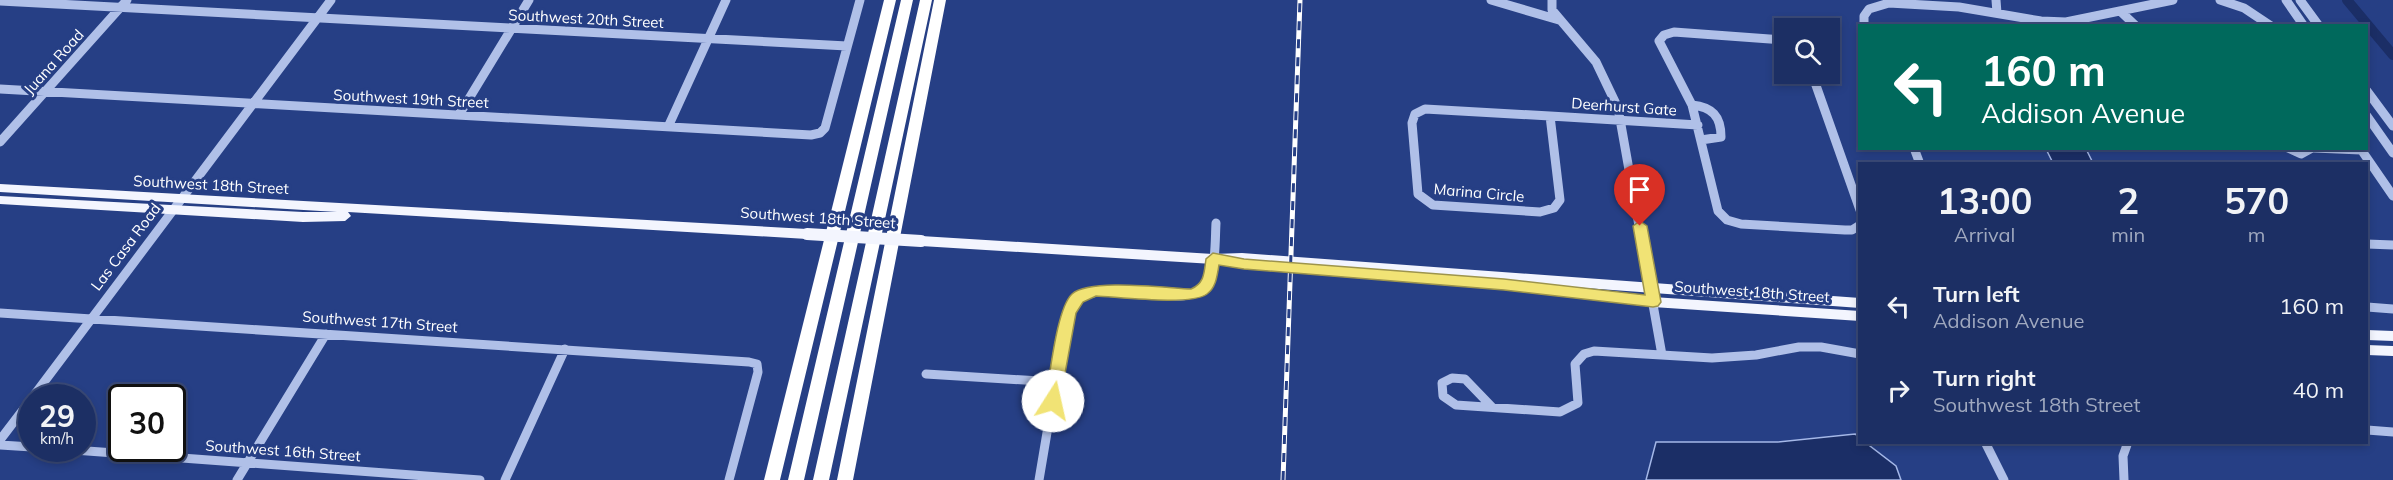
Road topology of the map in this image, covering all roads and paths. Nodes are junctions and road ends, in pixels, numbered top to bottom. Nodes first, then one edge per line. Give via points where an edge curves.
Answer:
1 (127, 0) edge
2 (331, 0) edge
3 (529, 0) edge
4 (726, 0) edge
5 (860, 0) edge
6 (891, 0) edge
7 (907, 0) edge
8 (926, 0) edge
9 (940, 0) edge
10 (1491, 0) edge
11 (1552, 0) edge
12 (1996, 0) edge
13 (2173, 0) edge
14 (2220, 0) edge
15 (2286, 0) edge
16 (2300, 0) edge
17 (0, 1) edge
18 (1900, 2) edge
19 (120, 8) junction
20 (2120, 11) junction
21 (1997, 13) junction
22 (317, 18) junction
23 (1559, 20) junction
24 (2045, 23) edge
25 (1864, 24) edge
26 (2134, 24) edge
27 (2268, 24) edge
28 (2303, 24) edge
29 (2318, 24) edge
30 (511, 29) junction
31 (708, 39) junction
32 (1774, 39) edge
33 (847, 46) junction
34 (1816, 84) edge
35 (0, 89) edge
36 (44, 92) junction
37 (2368, 92) edge
38 (253, 104) junction
39 (1692, 105) junction
40 (459, 116) junction
41 (1550, 116) junction
42 (2368, 117) edge
43 (1621, 121) junction
44 (1698, 125) junction
45 (2393, 126) edge
46 (668, 127) junction
47 (1701, 140) junction
48 (0, 142) edge
49 (2292, 150) edge
50 (2309, 150) edge
51 (2361, 150) edge
52 (2393, 153) edge
53 (0, 188) edge
54 (24, 196) junction
55 (2393, 196) edge
56 (0, 200) edge
57 (1858, 204) edge
58 (178, 205) junction
59 (1216, 223) dead end
60 (1858, 226) edge
61 (2368, 244) edge
62 (2393, 245) edge
63 (1213, 259) junction
64 (1652, 295) junction
65 (1858, 303) edge
66 (2368, 307) edge
67 (2393, 309) edge
68 (0, 313) edge
69 (1858, 316) edge
70 (91, 319) junction
71 (326, 334) junction
72 (2368, 335) edge
73 (2393, 336) edge
74 (565, 350) junction
75 (2368, 350) edge
76 (2393, 351) edge
77 (1858, 354) edge
78 (1662, 355) junction
79 (926, 374) dead end
80 (1056, 382) junction
81 (42, 384) edge
82 (1492, 407) junction
83 (18, 416) edge
84 (2368, 430) edge
85 (2393, 432) edge
86 (0, 440) edge
87 (1986, 444) edge
88 (2127, 444) edge
89 (0, 445) edge
90 (18, 446) edge
91 (96, 452) edge
92 (248, 463) junction
93 (237, 480) edge
94 (480, 480) edge
95 (505, 480) edge
96 (729, 480) edge
97 (772, 480) edge
98 (796, 480) edge
99 (821, 480) edge
100 (845, 480) edge
101 (1039, 480) edge
102 (2004, 480) edge
103 (2124, 480) edge

1 - 19 street, Juana Road
2 - 22 street, Las Casa Road
3 - 30 street
4 - 31 street
5 - 33 street
6 - 97 highway
7 - 98 highway
8 - 99 highway
9 - 100 highway
10 - 23 street
11 - 23 street via 1550,6
12 - 21 street
13 - 20 street
14 - 27 street via 2244,8
15 - 28 street
16 - 29 street
17 - 19 street, Southwest 20th Street
18 - 21 street
18 - 25 street via 1873,7 1864,16
19 - 22 street, Southwest 20th Street
19 - 36 street, Juana Road
20 - 24 street
20 - 26 street
21 - 24 street
22 - 30 street, Southwest 20th Street
22 - 38 street, Las Casa Road
23 - 43 street via 1596,62 1612,90
30 - 31 street, Southwest 20th Street
30 - 40 street
31 - 33 street, Southwest 20th Street
31 - 46 street
32 - 39 street via 1674,32 1660,38 1659,45
33 - 46 street, Southwest 19th Street via 825,128 820,133
34 - 57 street
35 - 36 street, Southwest 19th Street
36 - 38 street, Southwest 19th Street
36 - 48 street, Juana Road
37 - 45 street
38 - 40 street, Southwest 19th Street
38 - 58 street, Las Casa Road
39 - 44 street
39 - 47 street via 1715,111 1720,124 1721,137
40 - 46 street, Southwest 19th Street
41 - 41 street, Marina Circle via 1420,111 1412,123 1418,194 1433,205 1540,212 1554,208 1560,200
41 - 43 street, Deerhurst Gate
42 - 52 street
43 - 44 street, Deerhurst Gate
43 - 64 street
44 - 47 street
47 - 60 street via 1718,211 1727,220 1845,230
49 - 50 street via 2301,154
51 - 55 street
53 - 54 main road, Southwest 18th Street
54 - 56 main road, Southwest 18th Street
54 - 58 main road, Southwest 18th Street
58 - 63 main road, Southwest 18th Street, bridge via 303,217 510,216
58 - 70 street, Las Casa Road
59 - 63 street
61 - 62 street
63 - 64 main road, Southwest 18th Street
63 - 80 street via 1210,281 1193,295 1105,290 1078,298 1066,320
64 - 65 main road, Southwest 18th Street
64 - 69 main road, Southwest 18th Street
64 - 78 street
66 - 67 street
68 - 70 street, Southwest 17th Street
70 - 71 street, Southwest 17th Street
70 - 81 street, Las Casa Road
71 - 74 street, Southwest 17th Street
71 - 92 street
72 - 73 main road
74 - 95 street
74 - 96 street, Southwest 17th Street via 757,364
75 - 76 main road
77 - 78 street via 1799,347 1734,358
78 - 82 street via 1584,352 1575,366 1579,398 1574,407 1560,412
79 - 80 street
80 - 101 street
82 - 82 street via 1462,377 1454,376 1442,383 1441,393 1448,401
83 - 86 street, Las Casa Road
84 - 85 street
87 - 102 street
88 - 103 street via 2123,456
89 - 90 street
91 - 92 street, Southwest 16th Street
92 - 93 street
92 - 94 street, Southwest 16th Street

